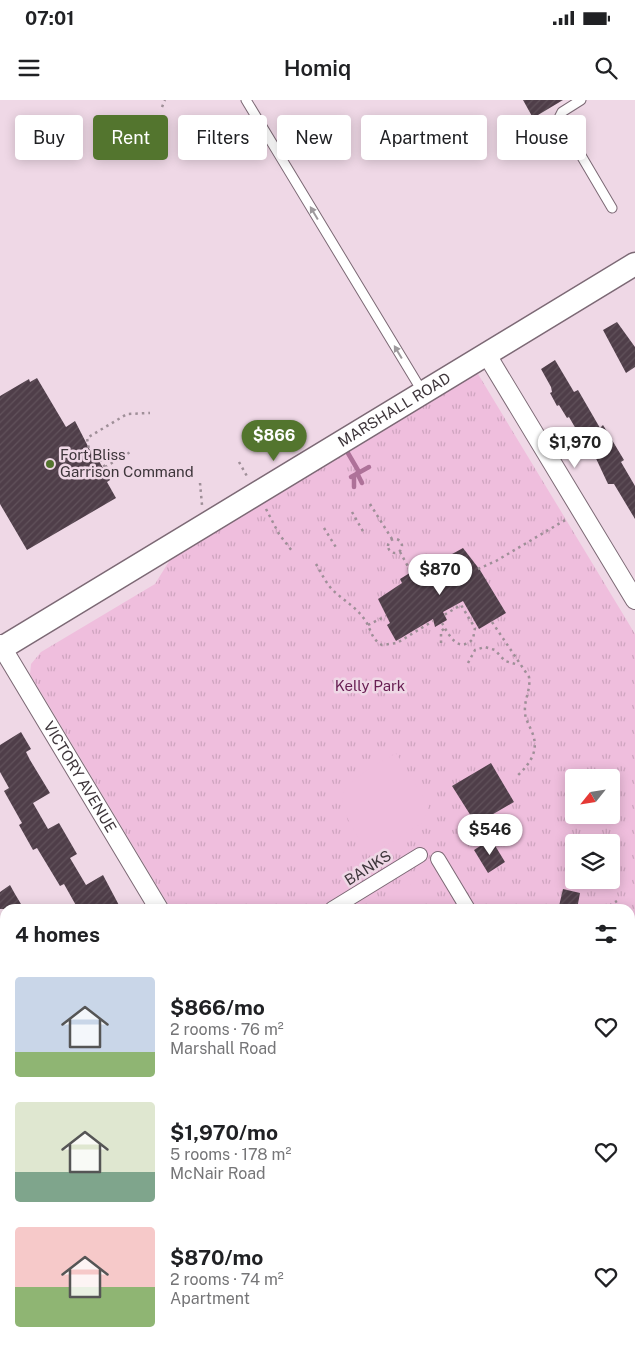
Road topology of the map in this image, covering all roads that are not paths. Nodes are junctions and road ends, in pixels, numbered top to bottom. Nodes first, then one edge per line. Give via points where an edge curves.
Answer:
1 (246, 100) edge
2 (581, 100) edge
3 (612, 208) dead end
4 (633, 270) edge
5 (487, 355) junction
6 (423, 394) junction
7 (635, 600) edge
8 (1, 647) edge
9 (420, 855) dead end
10 (438, 859) dead end
11 (156, 904) edge
12 (340, 904) edge
13 (465, 904) edge

6 -> 1 lane
2 - 3 lane via 562,112 559,118
4 - 5 street, MARSHALL ROAD
5 - 6 street, MARSHALL ROAD
5 - 7 street
6 - 8 street, MARSHALL ROAD
8 - 11 street, VICTORY AVENUE
9 - 12 street, BANKS
10 - 13 street

